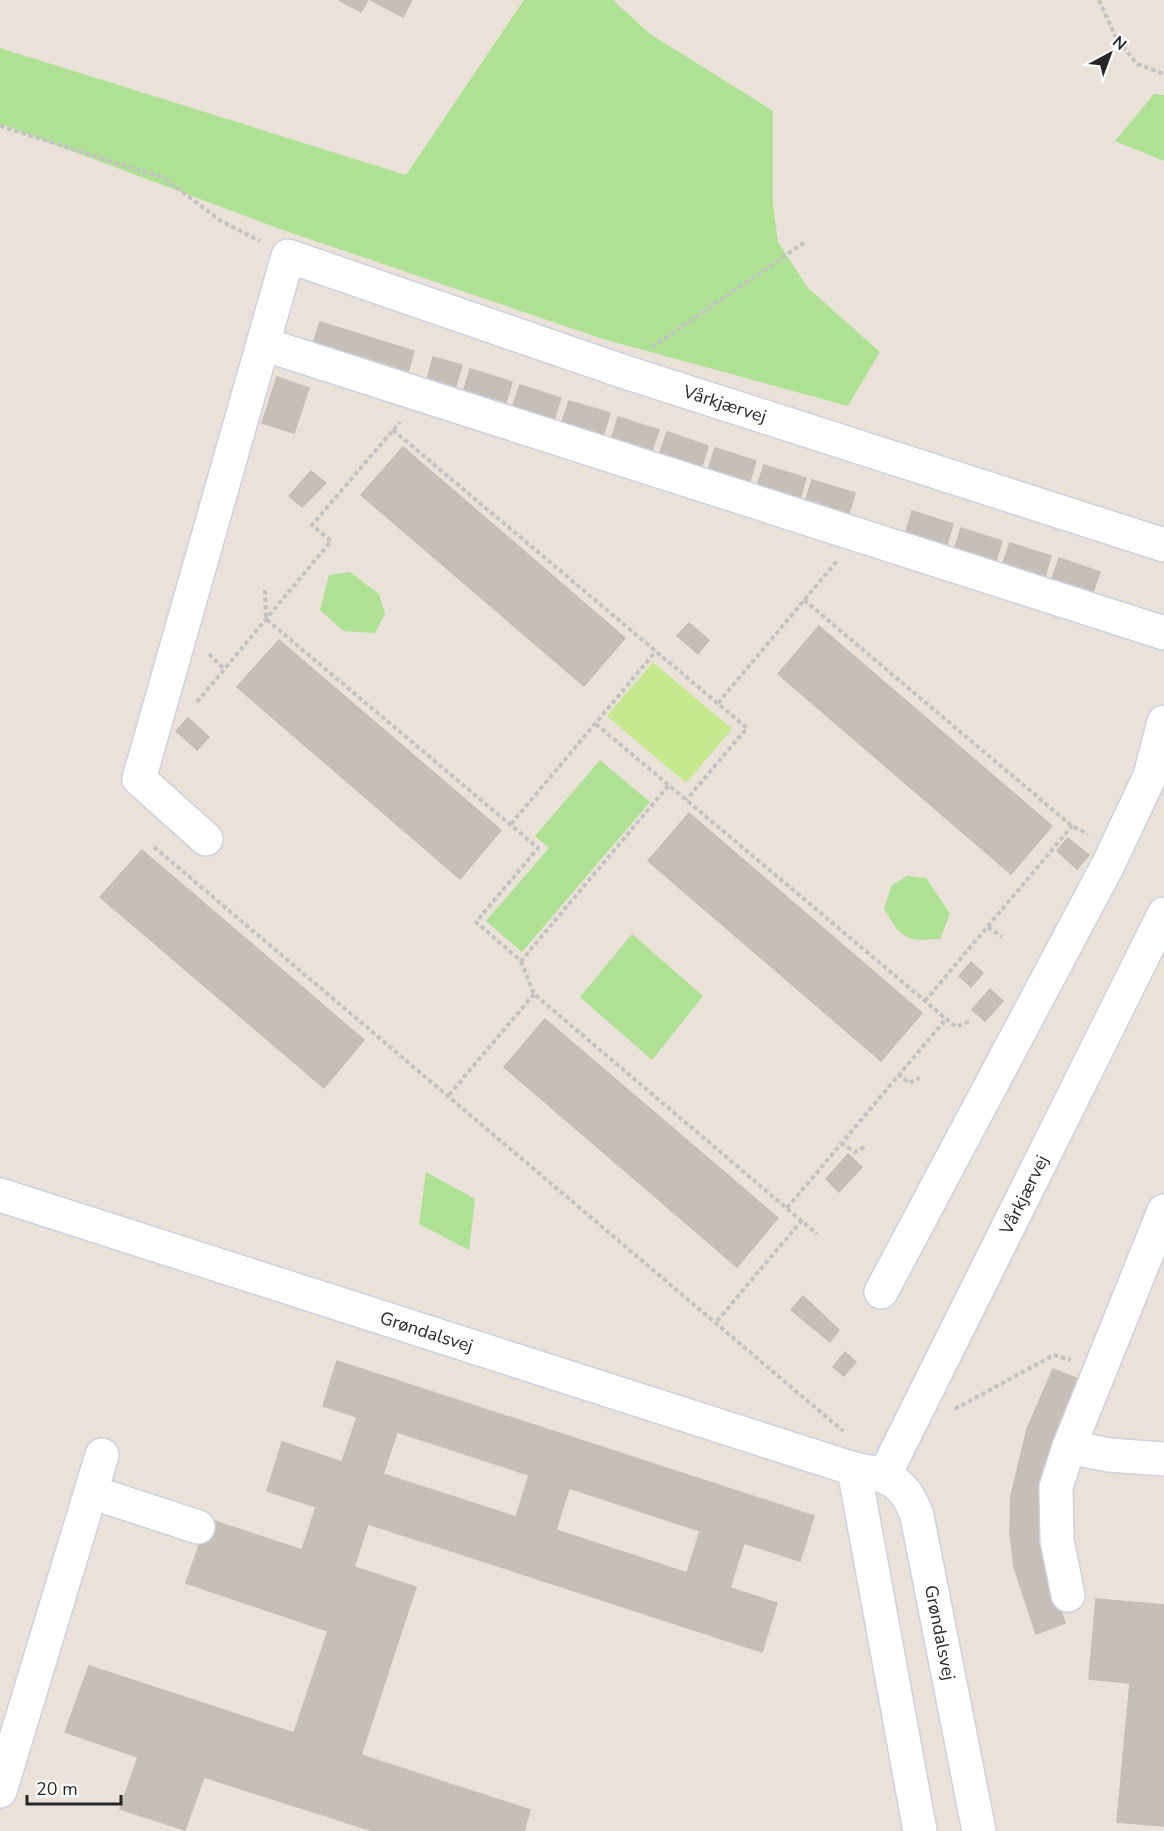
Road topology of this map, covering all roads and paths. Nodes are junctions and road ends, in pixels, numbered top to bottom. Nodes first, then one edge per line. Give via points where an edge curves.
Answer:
1 (1099, 0) edge
2 (1164, 74) edge
3 (0, 126) edge
4 (805, 242) dead end
5 (288, 256) junction
6 (263, 344) junction
7 (619, 370) junction
8 (423, 396) junction
9 (393, 430) junction
10 (858, 535) junction
11 (1164, 545) edge
12 (265, 590) dead end
13 (804, 600) junction
14 (266, 619) junction
15 (1164, 633) edge
16 (656, 651) junction
17 (208, 654) dead end
18 (224, 669) junction
19 (161, 701) junction
20 (718, 704) junction
21 (1164, 722) edge
22 (596, 724) junction
23 (669, 785) junction
24 (686, 800) junction
25 (511, 824) junction
26 (1072, 826) junction
27 (206, 838) dead end
28 (154, 847) dead end
29 (1116, 847) junction
30 (1164, 914) edge
31 (988, 927) junction
32 (1002, 937) dead end
33 (521, 961) junction
34 (534, 994) junction
35 (925, 1001) junction
36 (945, 1018) junction
37 (970, 1020) dead end
38 (898, 1074) junction
39 (920, 1078) dead end
40 (449, 1095) junction
41 (841, 1143) junction
42 (865, 1147) dead end
43 (0, 1195) edge
44 (787, 1208) junction
45 (1164, 1211) edge
46 (801, 1220) junction
47 (817, 1234) dead end
48 (882, 1292) dead end
49 (717, 1321) junction
50 (1054, 1355) dead end
51 (945, 1415) dead end
52 (1069, 1447) junction
53 (102, 1455) dead end
54 (1164, 1459) edge
55 (869, 1471) junction
56 (91, 1492) junction
57 (198, 1527) dead end
58 (1068, 1595) dead end
59 (0, 1791) edge
60 (920, 1831) edge
61 (979, 1831) edge

1 - 2 path via 1115,36 1137,64
3 - 5 path via 164,178 221,221
4 - 7 path
5 - 6 street
5 - 7 street, Vårkjærvej
6 - 8 street
6 - 19 street
7 - 11 street, Vårkjærvej
8 - 9 path
8 - 10 street
9 - 14 path via 312,525 331,542
9 - 16 path
10 - 13 path
10 - 15 street
12 - 14 path
13 - 20 path
13 - 26 path
14 - 18 path
14 - 25 path
16 - 20 path
16 - 22 path
17 - 18 path
18 - 19 path via 188,712
19 - 27 street via 139,779
20 - 24 path via 747,728
21 - 29 street via 1150,776
22 - 23 path
22 - 25 path
23 - 24 path
23 - 33 path
24 - 35 path
25 - 33 path via 538,849 476,922
26 - 29 path
26 - 31 path
28 - 40 path
29 - 48 street
30 - 55 street, Vårkjærvej
31 - 32 path
31 - 35 path
33 - 34 path
34 - 40 path
34 - 44 path
35 - 36 path
36 - 37 path via 956,1027
36 - 38 path
38 - 39 path via 909,1083
38 - 41 path
40 - 49 path
41 - 42 path via 855,1152
41 - 44 path
43 - 55 street, Grøndalsvej
44 - 46 path
45 - 52 street
46 - 47 path
46 - 49 path
49 - 55 path via 842,1427
50 - 51 path
52 - 54 street
52 - 58 street via 1056,1487 1057,1540
53 - 56 street
55 - 60 street
55 - 61 street, Grøndalsvej via 903,1488 917,1516
56 - 57 street
56 - 59 street

